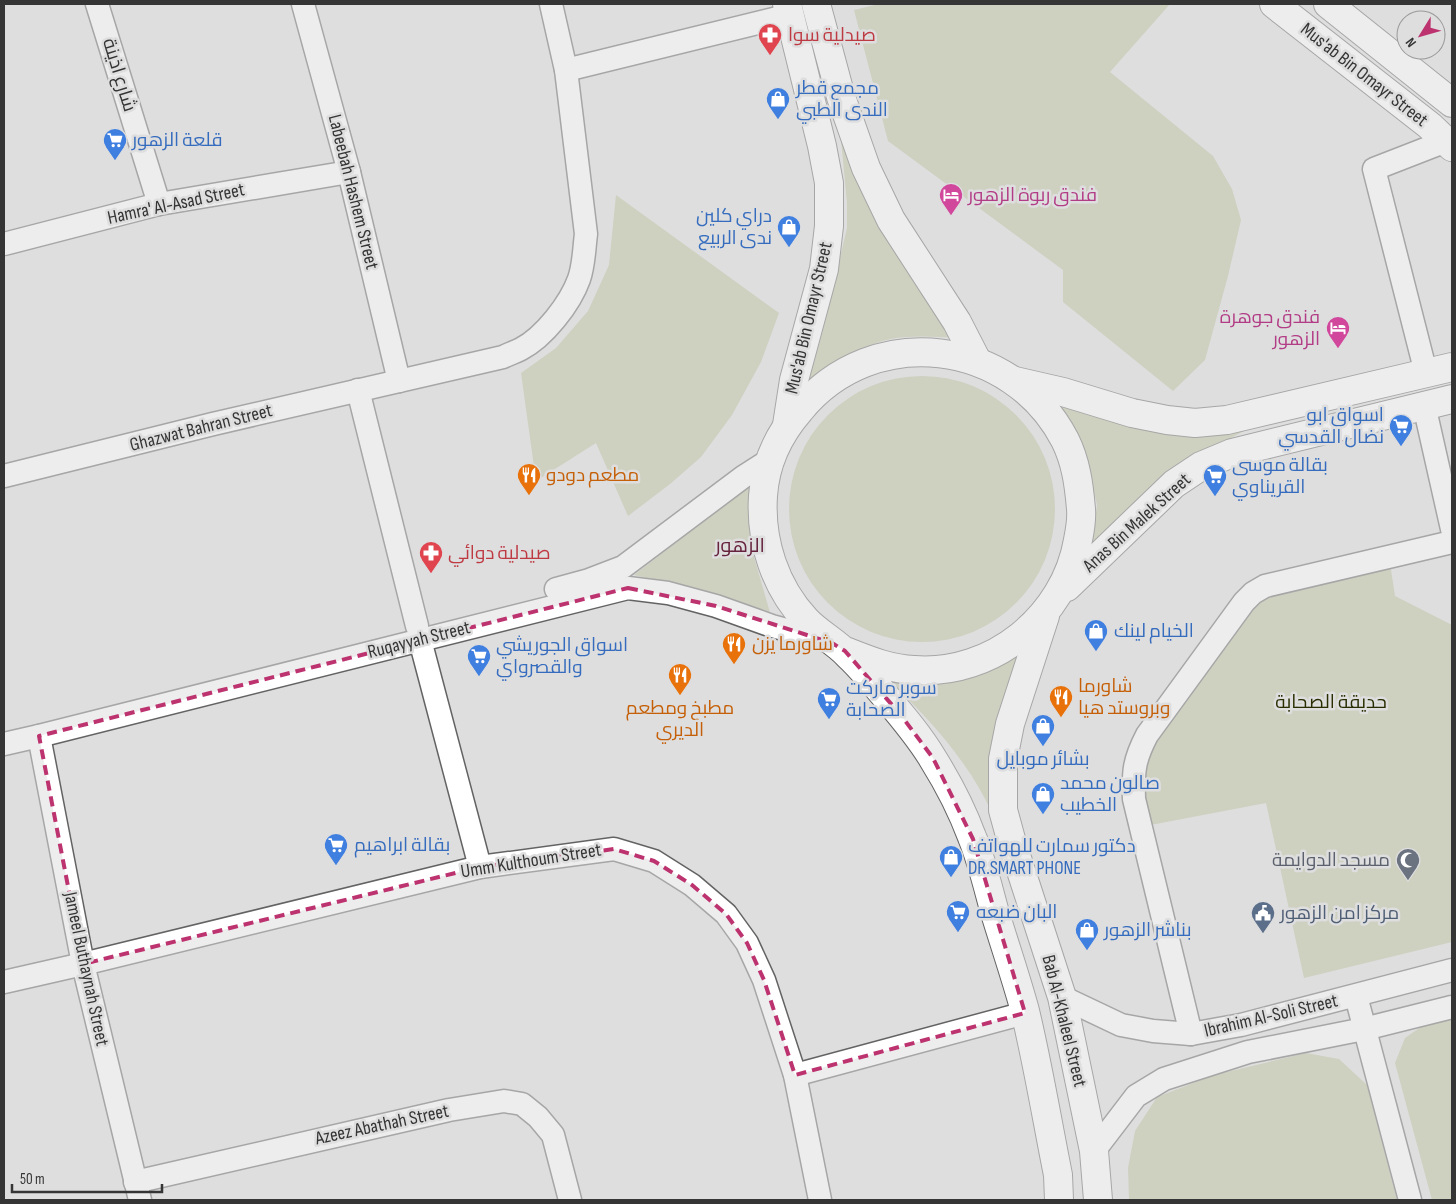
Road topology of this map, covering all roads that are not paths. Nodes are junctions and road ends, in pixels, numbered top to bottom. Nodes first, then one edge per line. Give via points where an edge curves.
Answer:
1 (97, 4) edge
2 (303, 4) edge
3 (551, 4) edge
4 (816, 4) edge
5 (1274, 4) edge
6 (1328, 4) edge
7 (788, 9) edge
8 (566, 70) junction
9 (1452, 103) edge
10 (1449, 144) edge
11 (349, 172) junction
12 (159, 204) junction
13 (4, 244) edge
14 (977, 361) junction
15 (1452, 367) edge
16 (1426, 373) junction
17 (399, 381) junction
18 (1014, 381) junction
19 (358, 390) junction
20 (1452, 399) edge
21 (1424, 405) junction
22 (786, 426) junction
23 (771, 459) junction
24 (4, 476) edge
25 (1452, 529) edge
26 (1452, 542) edge
27 (1052, 604) junction
28 (419, 633) junction
29 (839, 647) junction
30 (4, 728) edge
31 (39, 736) junction
32 (4, 744) edge
33 (480, 867) junction
34 (83, 964) junction
35 (1452, 970) edge
36 (4, 982) edge
37 (1356, 996) junction
38 (1062, 997) junction
39 (1452, 1007) edge
40 (1025, 1013) junction
41 (1364, 1029) junction
42 (1191, 1034) junction
43 (795, 1075) junction
44 (1094, 1151) junction
45 (137, 1191) edge
46 (570, 1200) edge
47 (820, 1200) edge
48 (1059, 1200) edge
49 (1098, 1200) edge
50 (1410, 1200) edge

1 - 12 street, شارع اذينة
2 - 11 street, Labeebah Hashem Street
3 - 8 street, Ghazwat Bahran Street
4 - 14 main road via 841,97 866,168 890,220 957,322
5 - 10 main road, Mus'ab Bin Omayr Street
6 - 9 main road, Mus'ab Bin Omayr Street
7 - 8 street
7 - 22 main road, Mus'ab Bin Omayr Street via 829,183 829,226 824,269 794,380
8 - 17 street, Ghazwat Bahran Street via 586,234 584,259 572,294 542,333 522,349
10 - 16 street via 1374,169
11 - 12 street, Hamra' Al-Asad Street
11 - 17 street, Labeebah Hashem Street
12 - 13 street, Hamra' Al-Asad Street
14 - 18 main road
14 - 22 main road via 932,352 886,355 840,374 813,394
15 - 16 main road
16 - 18 main road via 1227,420 1195,423 1132,413
17 - 19 street, Ghazwat Bahran Street
18 - 27 main road via 1044,408 1065,441 1078,479 1082,519 1075,559
19 - 24 street, Ghazwat Bahran Street
19 - 28 street
20 - 21 main road, Anas Bin Malek Street
21 - 25 street
21 - 27 main road, Anas Bin Malek Street via 1232,453 1201,466 1174,484
22 - 23 main road
23 - 28 street, Ruqayyah Street via 742,476 623,567
23 - 29 main road via 763,493 763,527 770,561 785,592 806,620
26 - 42 street via 1276,583 1253,593 1137,754 1133,776 1134,799
27 - 29 main road, Anas Bin Malek Street via 1019,639 987,658 952,668 916,671 880,665
27 - 38 main road, Bab Al-Khaleel Street via 1010,724 1003,759 1003,810
28 - 29 street, Ruqayyah Street via 628,588 668,593 716,606
28 - 30 street, Ruqayyah Street
28 - 31 street, Ruqayyah Street
28 - 33 street
29 - 40 main road, Bab Al-Khaleel Street via 906,721 933,758 957,802 973,839
31 - 32 street, Ruqayyah Street
31 - 34 street, Jameel Buthaynah Street
33 - 34 street, Umm Kulthoum Street
33 - 43 street, Umm Kulthoum Street via 614,849 654,862 692,884 726,914 747,943 764,980
34 - 36 street, Umm Kulthoum Street
34 - 45 street, Jameel Buthaynah Street
35 - 37 street, Ibrahim Al-Soli Street
37 - 41 street
37 - 42 street, Ibrahim Al-Soli Street
38 - 42 street, Ibrahim Al-Soli Street via 1121,1026
38 - 44 main road, Bab Al-Khaleel Street
39 - 41 street, Ibrahim Al-Soli Street
40 - 43 street
40 - 48 main road, Bab Al-Khaleel Street via 1058,1174
41 - 44 street, Ibrahim Al-Soli Street via 1248,1052 1164,1079 1136,1096
41 - 50 street
43 - 47 street, Umm Kulthoum Street
44 - 49 main road, Bab Al-Khaleel Street
45 - 46 street, Azeez Abathah Street via 449,1110 504,1101 522,1104 553,1135

